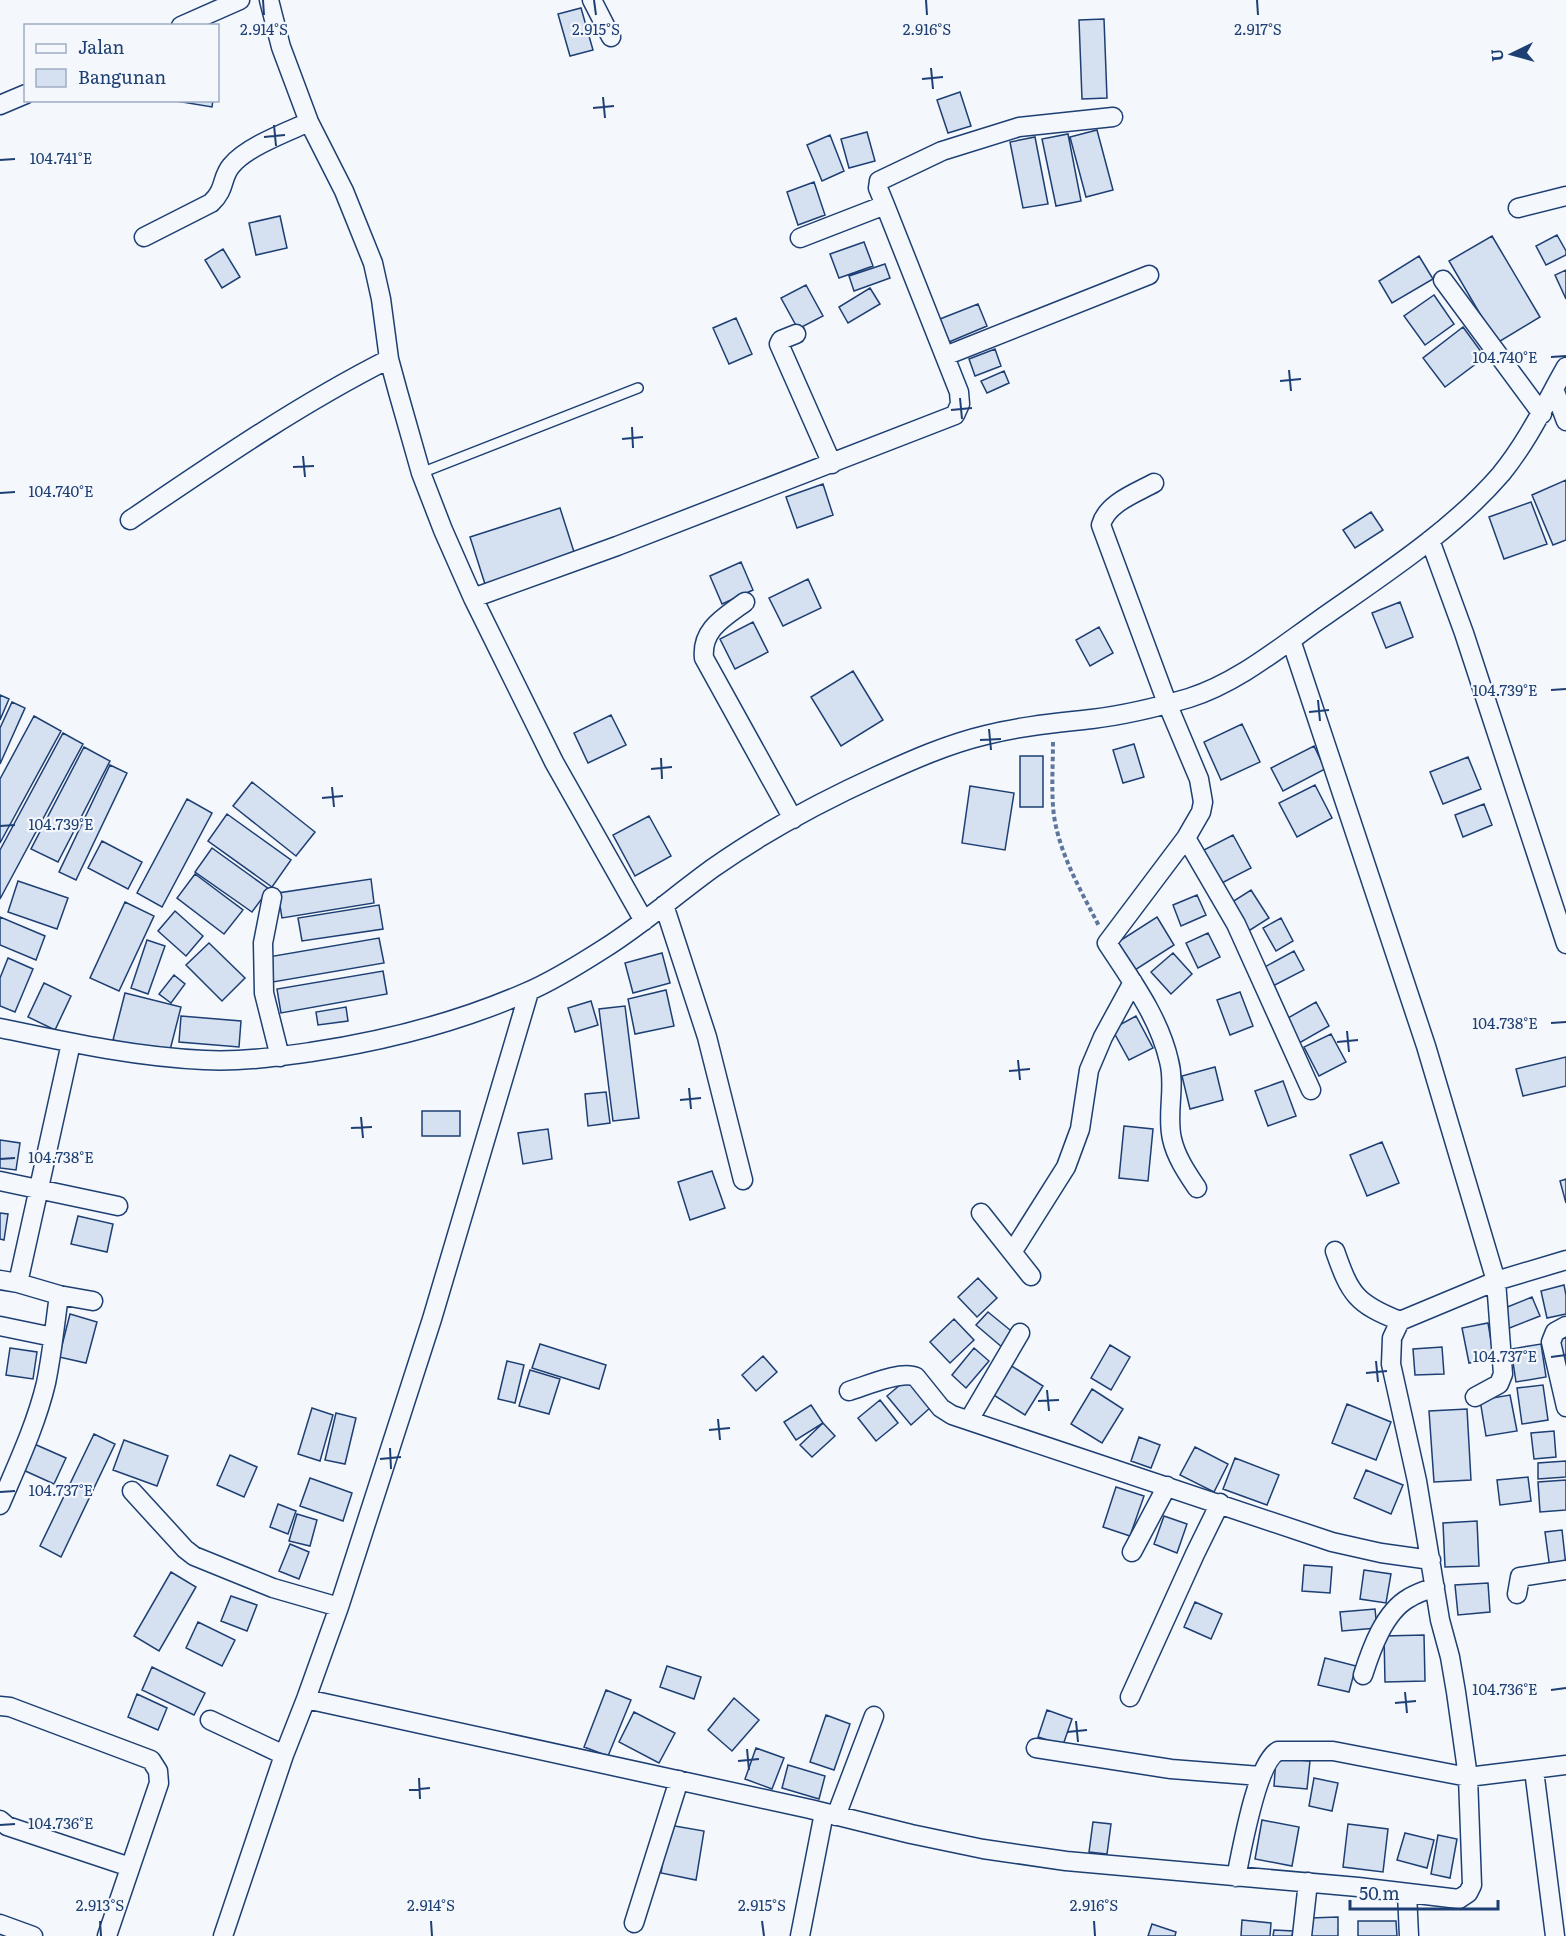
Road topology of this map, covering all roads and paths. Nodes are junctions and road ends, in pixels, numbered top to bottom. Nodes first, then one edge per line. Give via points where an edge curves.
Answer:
1 (240, 0) edge
2 (269, 0) edge
3 (592, 0) edge
4 (186, 24) edge
5 (611, 37) dead end
6 (24, 95) edge
7 (0, 105) edge
8 (1113, 117) dead end
9 (309, 122) junction
10 (1566, 196) edge
11 (885, 205) junction
12 (1518, 208) dead end
13 (144, 237) dead end
14 (800, 238) dead end
15 (1149, 274) dead end
16 (1443, 280) dead end
17 (796, 334) dead end
18 (945, 356) junction
19 (389, 359) junction
20 (1566, 367) edge
21 (638, 388) dead end
22 (1554, 389) junction
23 (1542, 414) junction
24 (1566, 421) edge
25 (832, 464) junction
26 (421, 474) junction
27 (1154, 483) dead end
28 (130, 520) dead end
29 (1430, 540) junction
30 (473, 598) junction
31 (745, 602) dead end
32 (1291, 640) junction
33 (1167, 703) junction
34 (1053, 723) junction
35 (794, 819) junction
36 (1186, 838) junction
37 (272, 897) dead end
38 (664, 905) junction
39 (644, 921) junction
40 (1107, 943) junction
41 (1566, 944) edge
42 (1133, 982) junction
43 (529, 992) junction
44 (0, 1028) edge
45 (71, 1043) junction
46 (280, 1057) junction
47 (1311, 1090) dead end
48 (743, 1180) dead end
49 (0, 1181) edge
50 (1197, 1188) dead end
51 (39, 1190) junction
52 (118, 1206) dead end
53 (981, 1213) dead end
54 (1013, 1251) junction
55 (1335, 1251) dead end
56 (1566, 1260) edge
57 (1031, 1276) dead end
58 (0, 1280) edge
59 (1497, 1281) junction
60 (18, 1283) junction
61 (59, 1295) junction
62 (93, 1301) dead end
63 (1400, 1321) junction
64 (0, 1326) edge
65 (1566, 1326) edge
66 (1020, 1333) dead end
67 (53, 1337) junction
68 (849, 1391) dead end
69 (1475, 1397) dead end
70 (1566, 1407) edge
71 (969, 1420) junction
72 (1167, 1486) junction
73 (132, 1491) dead end
74 (1220, 1503) junction
75 (0, 1505) edge
76 (1132, 1552) dead end
77 (1431, 1560) junction
78 (1566, 1570) edge
79 (1435, 1587) junction
80 (1517, 1594) dead end
81 (339, 1606) junction
82 (1363, 1675) dead end
83 (1130, 1697) dead end
84 (306, 1699) junction
85 (0, 1706) edge
86 (874, 1716) dead end
87 (210, 1720) dead end
88 (1036, 1748) dead end
89 (284, 1755) junction
90 (1566, 1765) edge
91 (1534, 1770) junction
92 (1260, 1776) junction
93 (1468, 1777) junction
94 (680, 1780) junction
95 (830, 1815) junction
96 (0, 1820) edge
97 (130, 1867) junction
98 (1236, 1877) junction
99 (1308, 1882) junction
100 (1407, 1893) junction
101 (634, 1923) dead end
102 (0, 1924) edge
103 (33, 1936) edge
104 (107, 1936) edge
105 (223, 1936) edge
106 (800, 1936) edge
107 (1302, 1936) edge
108 (1409, 1936) edge
109 (1555, 1936) edge

1 - 4 street
2 - 9 street via 281,47
3 - 5 street
6 - 7 street
8 - 11 street via 1019,127 942,151 882,178 878,188
9 - 13 street via 257,147 231,166 220,194 211,203
9 - 19 street via 374,263
10 - 12 street
11 - 14 street
11 - 18 street
15 - 18 street
16 - 23 street
17 - 25 street via 779,344
18 - 25 street via 960,392 955,415
19 - 26 street
19 - 28 street via 255,436
20 - 22 street
21 - 26 lane
22 - 23 street
22 - 24 street
23 - 29 street via 1497,478
25 - 30 street
26 - 30 street
27 - 33 street via 1109,509 1101,525
29 - 32 street
29 - 41 street
30 - 39 street via 554,762
31 - 35 street via 711,629 704,644 704,658
32 - 33 street via 1222,684
32 - 59 street via 1426,1046
33 - 34 street via 1120,715
33 - 36 street via 1203,796 1201,812
34 - 35 street via 945,747
34 - 40 path via 1056,828 1068,865
35 - 38 street via 755,840
36 - 40 street
36 - 47 street via 1236,924
37 - 46 street via 263,943 264,993
38 - 39 street
38 - 48 street via 707,1037
39 - 43 street
40 - 42 street
42 - 50 street via 1167,1052 1172,1083 1172,1138 1179,1159
42 - 54 street via 1089,1070 1080,1129 1066,1167
43 - 46 street via 418,1029
43 - 81 street via 432,1319
44 - 45 street
45 - 46 street via 168,1058 241,1061
45 - 51 street
49 - 51 street
51 - 52 street
51 - 60 street
53 - 54 street
54 - 57 street
55 - 63 street via 1345,1279 1362,1303
56 - 59 street
58 - 60 street
59 - 63 street
59 - 69 street via 1503,1374 1498,1384
60 - 61 street
61 - 62 street
61 - 67 street
63 - 77 street via 1392,1338 1391,1364
64 - 67 street
65 - 70 street via 1555,1332 1551,1342
66 - 71 street
67 - 75 street via 37,1414
68 - 71 street via 912,1375 941,1408
71 - 72 street
72 - 74 street
72 - 76 street
73 - 81 street via 194,1556 273,1588
74 - 77 street via 1332,1542
74 - 83 street
77 - 79 street
78 - 80 street via 1520,1577
79 - 82 street via 1406,1599 1391,1616 1375,1641
79 - 93 street
81 - 84 street
84 - 89 street
84 - 94 street
85 - 97 street via 140,1755 155,1764 159,1783
86 - 95 street
87 - 89 street
88 - 92 street via 1171,1768
89 - 105 street
90 - 91 street
91 - 93 street
91 - 109 street
92 - 93 street via 1274,1753 1291,1750 1333,1751
92 - 98 street
93 - 100 street via 1472,1885 1468,1893 1459,1899
94 - 95 street
94 - 101 street
95 - 98 street via 983,1849
95 - 106 street
96 - 97 street via 7,1826
97 - 104 street
98 - 99 street
99 - 100 street
99 - 107 street
100 - 108 street
102 - 103 street

